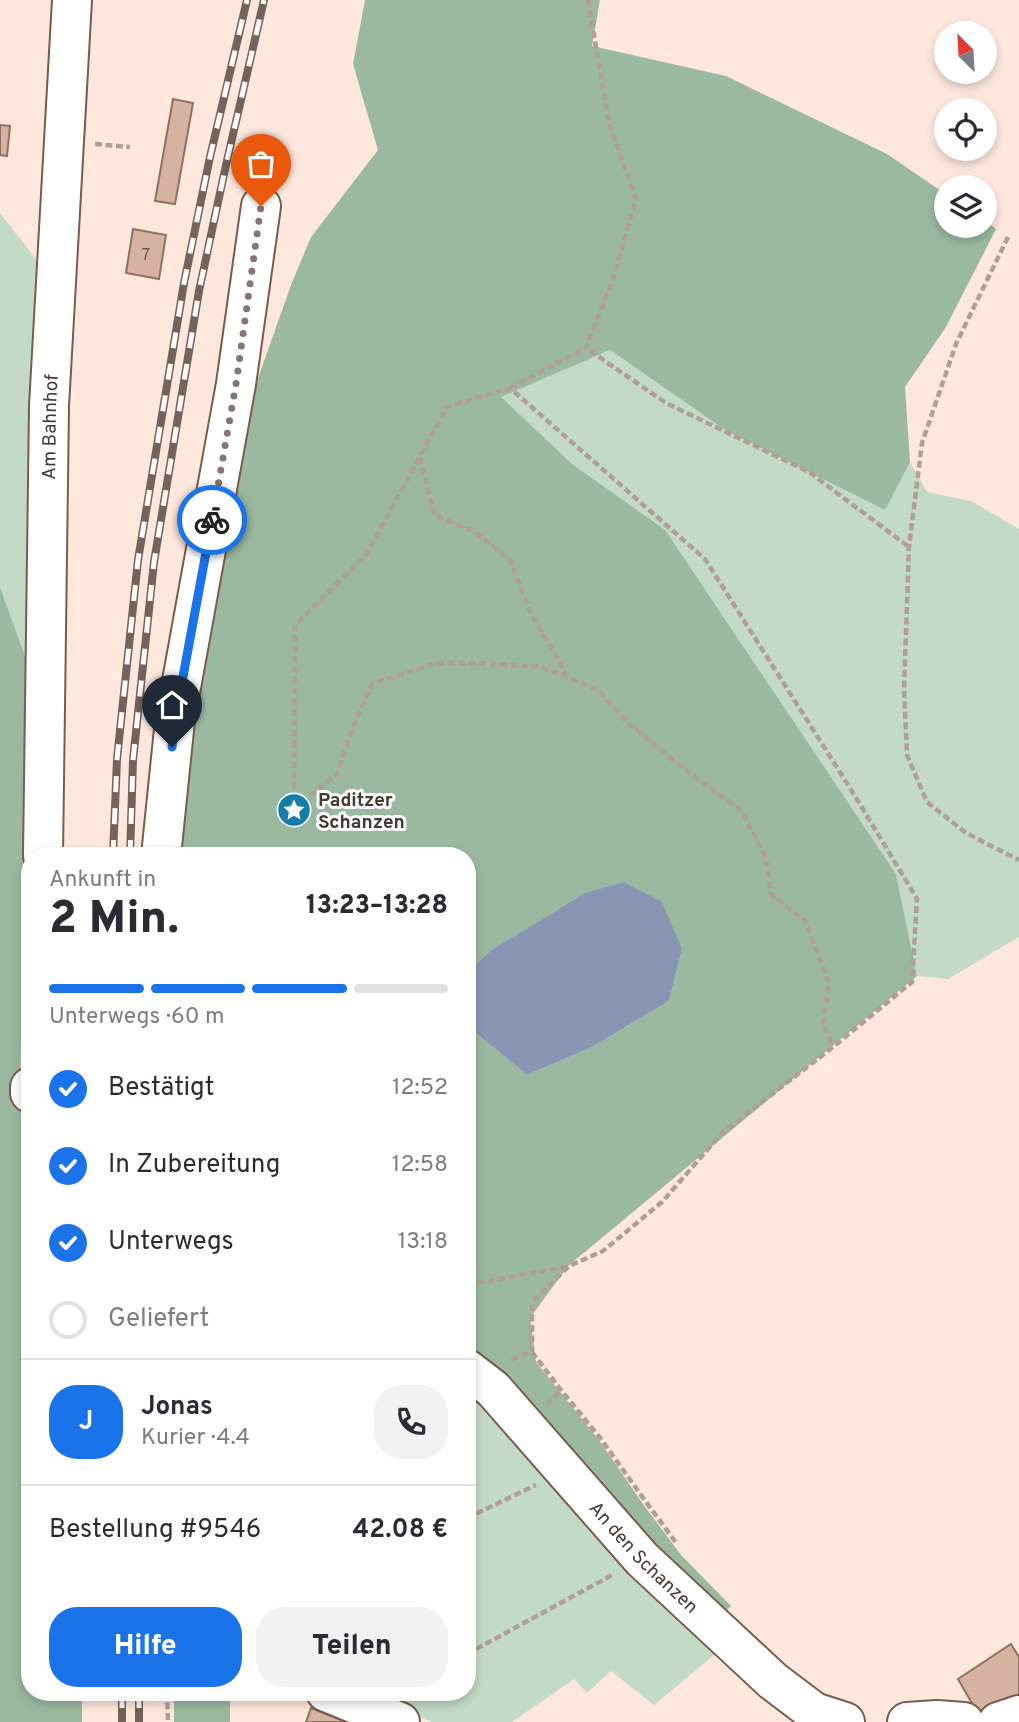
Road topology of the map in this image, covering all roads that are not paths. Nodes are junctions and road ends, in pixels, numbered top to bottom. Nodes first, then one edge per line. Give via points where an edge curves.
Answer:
1 (72, 0) edge
2 (261, 206) dead end
3 (43, 847) edge
4 (162, 847) edge
5 (476, 1376) edge
6 (348, 1701) edge
7 (1019, 1715) edge
8 (400, 1722) edge
9 (842, 1722) edge
10 (907, 1722) edge
11 (964, 1722) edge
12 (998, 1722) edge

1 - 3 street, Am Bahnhof via 49,406
2 - 4 street via 236,384 175,720
5 - 9 street, An den Schanzen via 493,1389 642,1559 773,1681 814,1712
6 - 8 street
7 - 12 street
10 - 11 street

